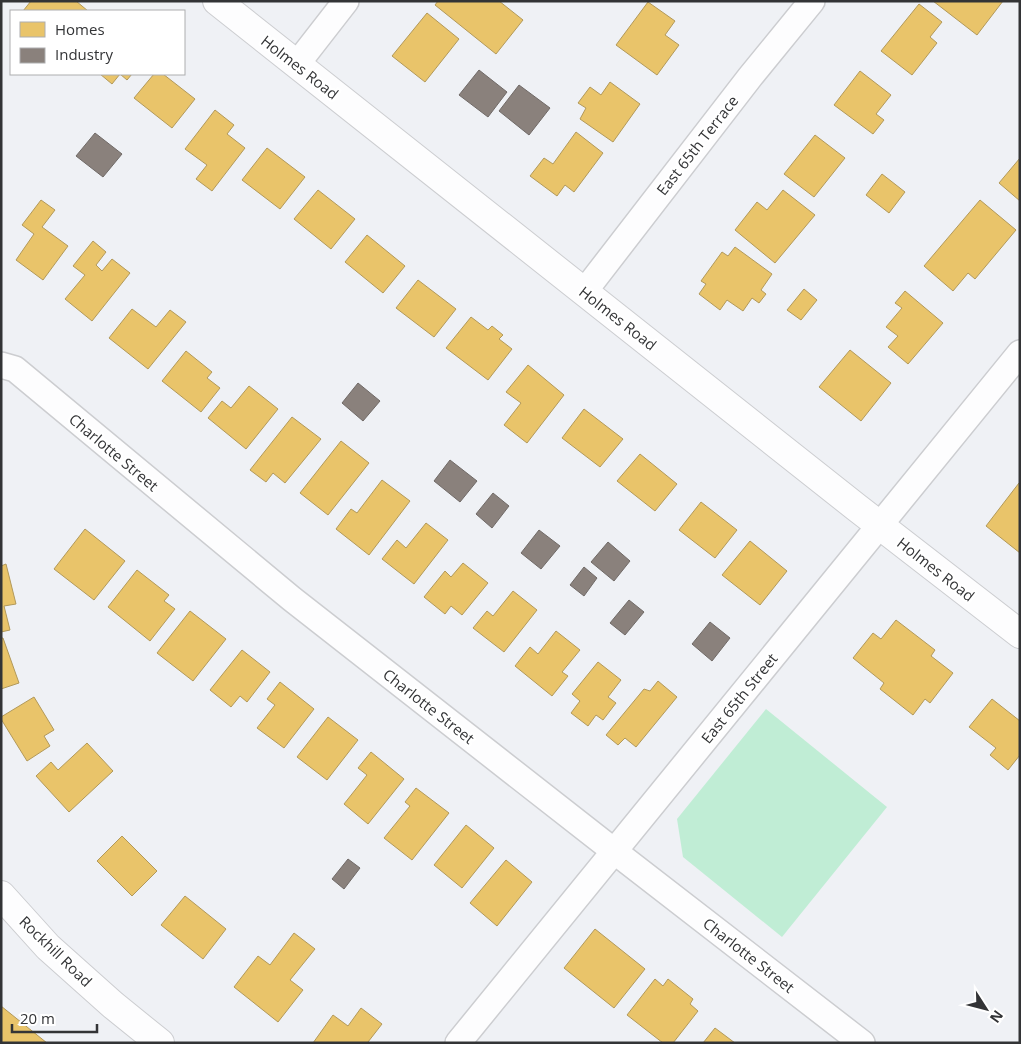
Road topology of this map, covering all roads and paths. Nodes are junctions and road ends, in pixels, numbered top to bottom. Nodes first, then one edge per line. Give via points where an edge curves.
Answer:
1 (217, 1) edge
2 (346, 1) edge
3 (812, 1) edge
4 (297, 64) junction
5 (584, 292) junction
6 (1020, 353) edge
7 (1, 365) edge
8 (879, 525) junction
9 (1020, 634) edge
10 (614, 851) junction
11 (1, 895) edge
12 (160, 1043) edge
13 (458, 1043) edge
14 (862, 1043) edge

1 - 4 main road, Holmes Road
2 - 4 street
3 - 5 street, East 65th Terrace
4 - 5 main road, Holmes Road
5 - 8 main road, Holmes Road
6 - 8 street, East 65th Street
7 - 10 street, Charlotte Street via 15,369 292,599
8 - 9 main road, Holmes Road
8 - 10 street, East 65th Street
10 - 13 street, East 65th Street
10 - 14 street, Charlotte Street
11 - 12 main road, Rockhill Road via 48,948

